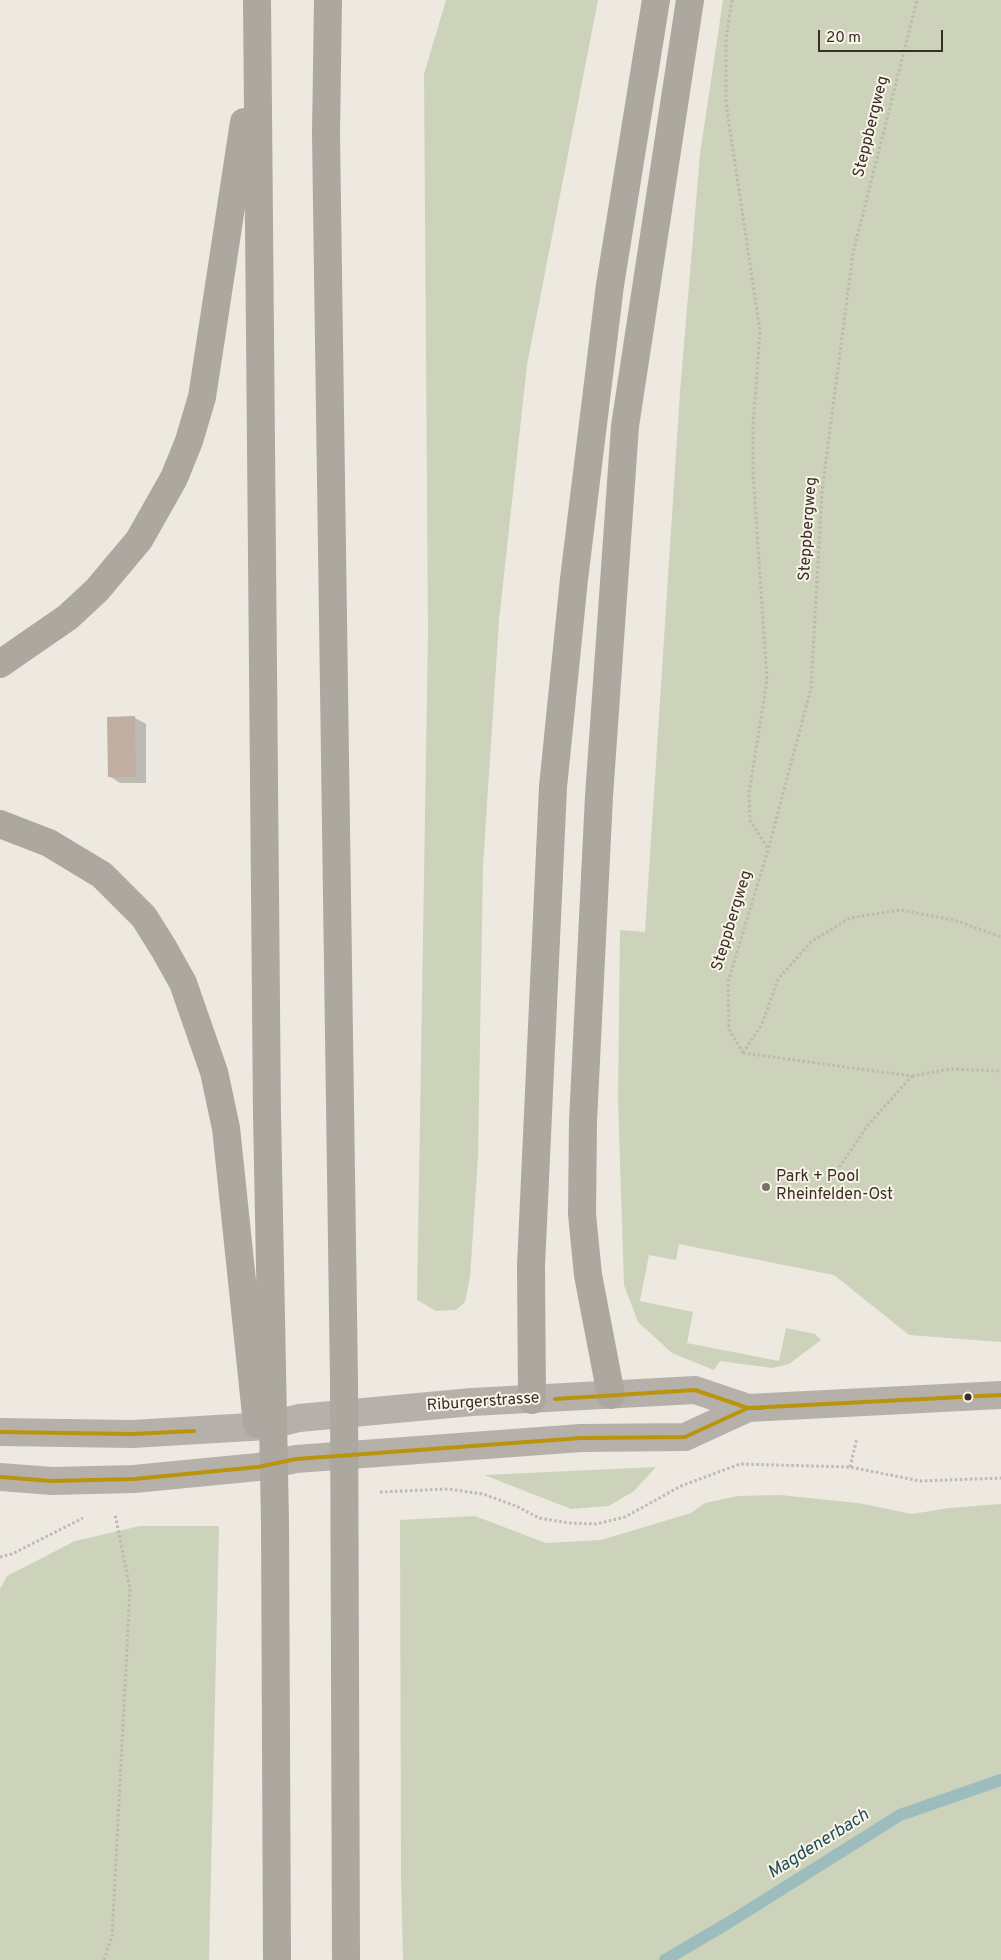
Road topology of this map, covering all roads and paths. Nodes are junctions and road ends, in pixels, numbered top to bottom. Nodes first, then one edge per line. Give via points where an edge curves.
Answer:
1 (257, 0) edge
2 (328, 0) edge
3 (340, 0) edge
4 (656, 0) edge
5 (690, 0) edge
6 (732, 0) edge
7 (917, 0) edge
8 (256, 36) junction
9 (326, 134) junction
10 (0, 664) edge
11 (0, 824) edge
12 (768, 850) junction
13 (1001, 938) edge
14 (743, 1053) junction
15 (1001, 1071) edge
16 (912, 1076) junction
17 (827, 1185) dead end
18 (611, 1395) junction
19 (1001, 1395) edge
20 (532, 1400) junction
21 (748, 1408) junction
22 (0, 1432) edge
23 (581, 1438) junction
24 (0, 1477) edge
25 (1001, 1478) edge
26 (425, 1489) dead end
27 (115, 1511) dead end
28 (88, 1515) dead end
29 (275, 1522) junction
30 (0, 1557) edge
31 (346, 1956) edge
32 (104, 1960) edge
33 (277, 1960) edge

1 - 8 highway
2 - 9 highway
3 - 9 highway
4 - 20 highway via 610,285 574,579 553,787 531,1266
5 - 18 highway via 625,426 599,796 583,1122 582,1214 588,1274
6 - 12 path via 726,38 726,103 760,331 753,473 767,680 749,794 750,820
7 - 12 path, Steppbergweg via 853,253 822,491 811,688
8 - 10 highway via 202,397 174,478 139,540 97,590 68,617
8 - 29 highway via 267,1114
9 - 31 highway via 344,1380
11 - 29 highway via 48,843 102,875 144,917 183,983 214,1072 226,1128 258,1429
12 - 14 path, Steppbergweg via 728,982 729,1029
13 - 14 path via 954,920 900,910 850,918 812,941 778,979 762,1024
14 - 16 path
15 - 16 path via 950,1069
16 - 17 path via 868,1125
18 - 20 main road, Riburgerstrasse
18 - 21 main road, Riburgerstrasse via 695,1390
18 - 23 main road
19 - 21 main road
20 - 22 main road, Riburgerstrasse via 472,1402 298,1418 267,1426 132,1434
20 - 23 main road
21 - 23 main road via 685,1438
23 - 24 main road via 296,1459 258,1466 134,1478 52,1481
25 - 26 path via 920,1481 850,1467 740,1464 681,1486 625,1517 596,1524 539,1518 484,1494
27 - 32 path via 130,1589 112,1936
28 - 30 path
29 - 33 highway

